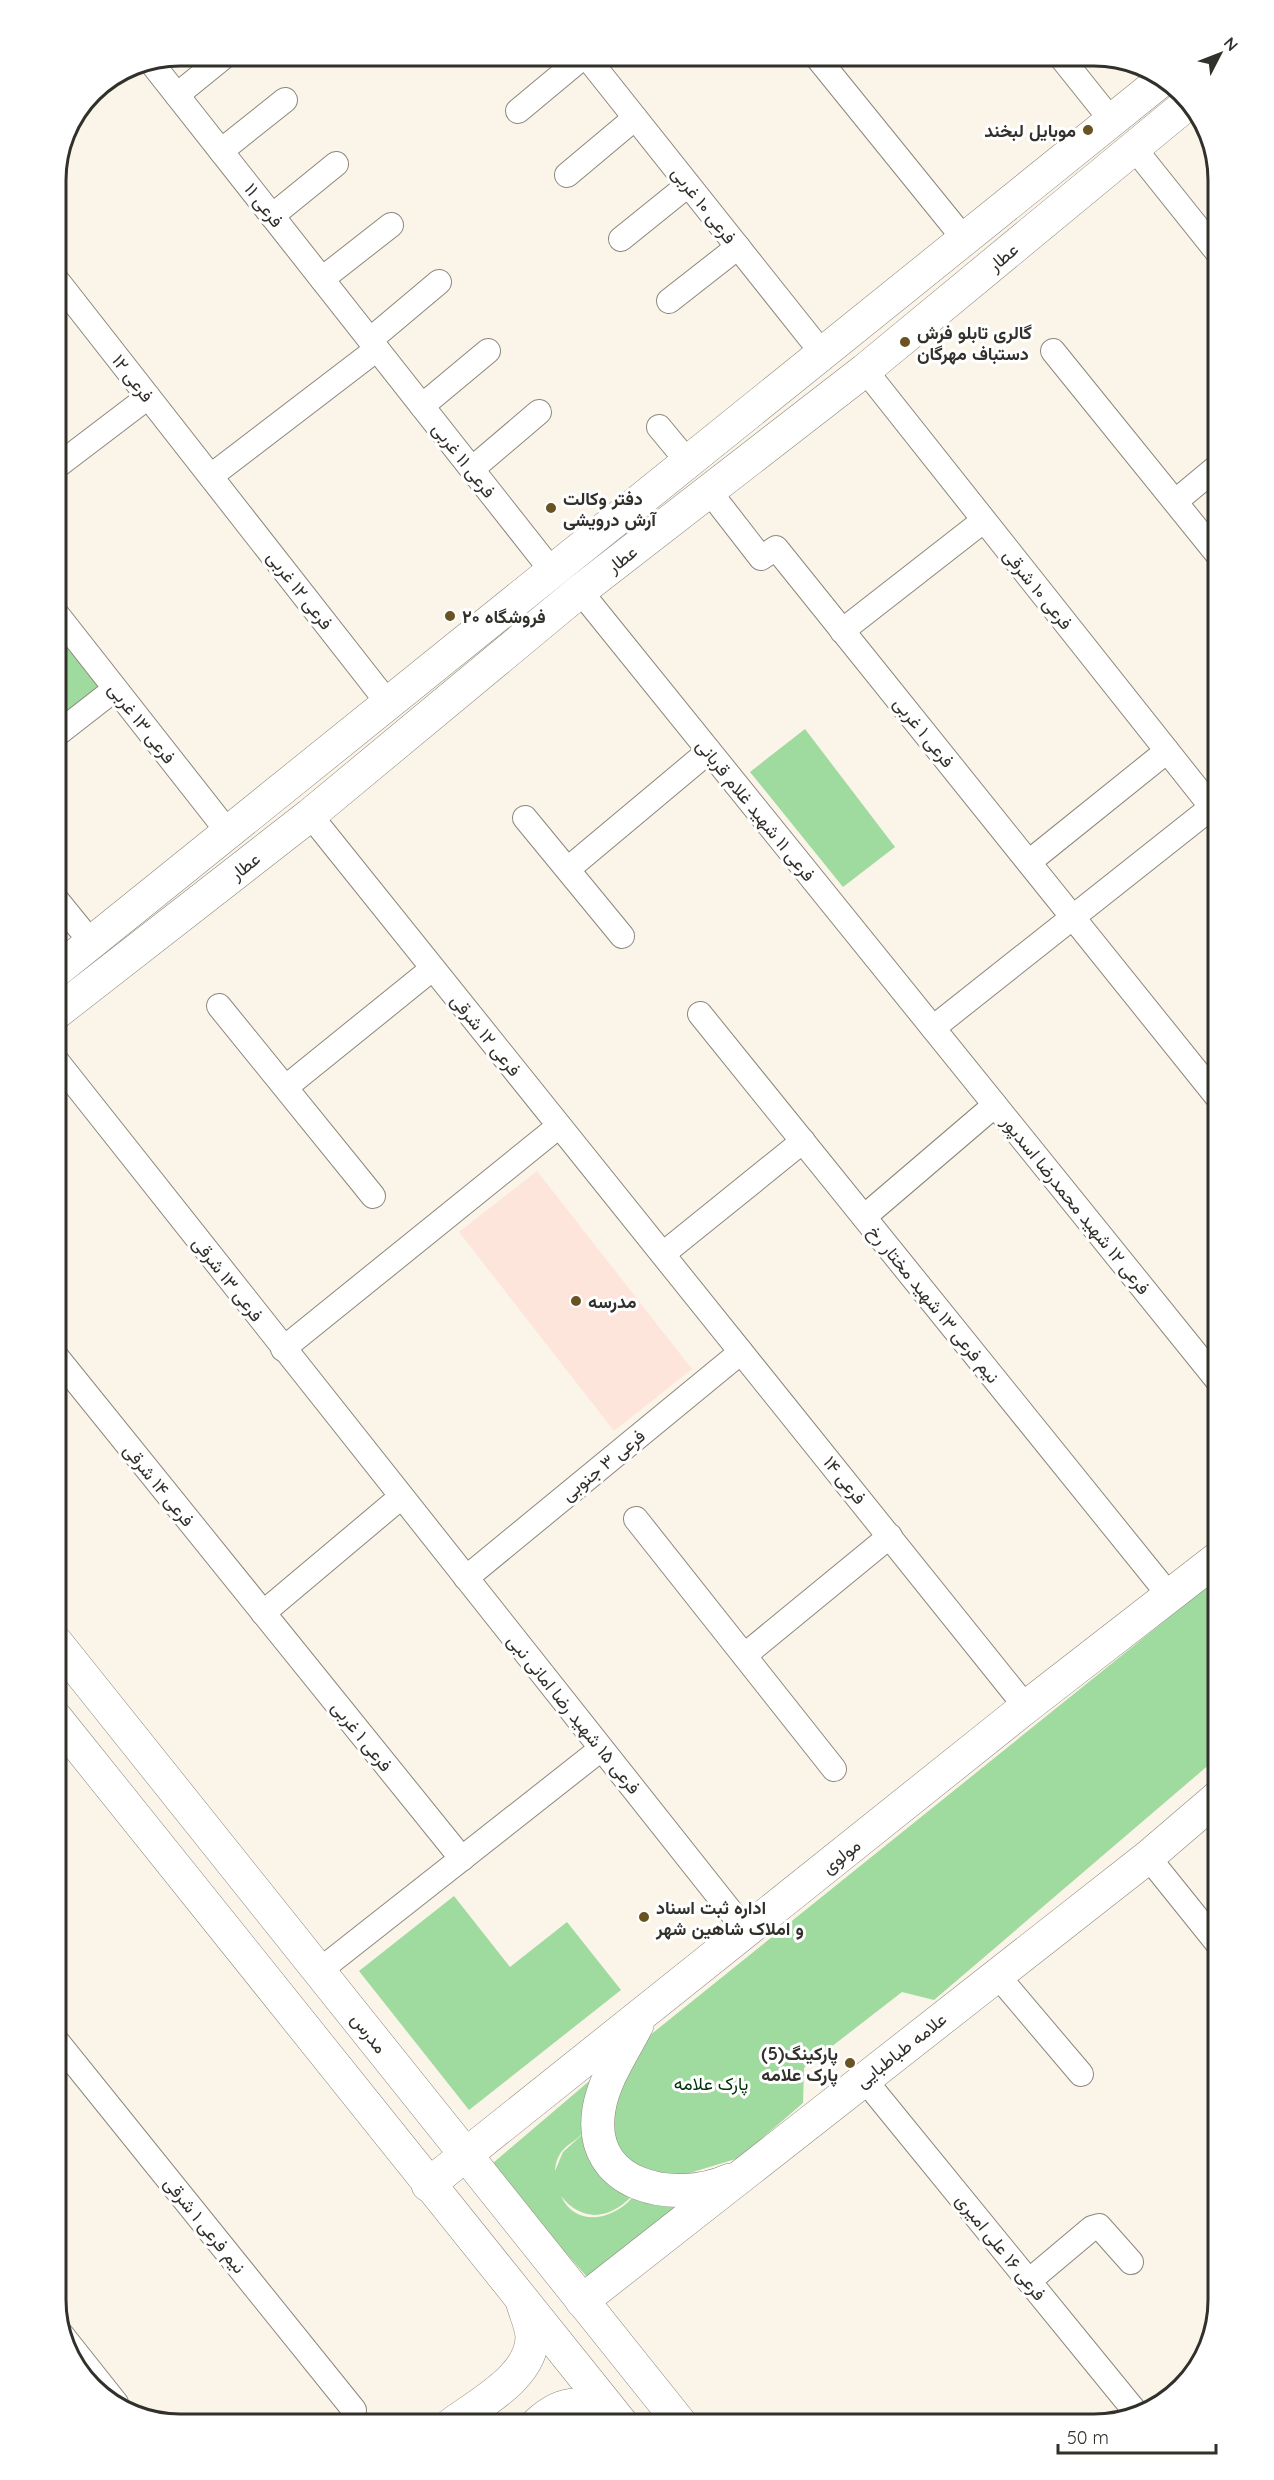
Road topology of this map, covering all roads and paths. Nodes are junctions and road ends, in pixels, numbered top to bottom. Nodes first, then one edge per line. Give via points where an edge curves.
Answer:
1 (213, 66) edge
2 (573, 66) edge
3 (593, 66) edge
4 (824, 66) edge
5 (1068, 66) edge
6 (156, 69) edge
7 (1156, 85) edge
8 (177, 95) junction
9 (285, 100) dead end
10 (1182, 108) edge
11 (519, 111) dead end
12 (635, 118) junction
13 (1112, 121) junction
14 (1134, 148) junction
15 (221, 151) junction
16 (336, 164) dead end
17 (567, 175) dead end
18 (688, 185) junction
19 (272, 216) junction
20 (390, 225) dead end
21 (621, 239) dead end
22 (965, 240) junction
23 (1208, 240) edge
24 (738, 247) junction
25 (322, 279) junction
26 (439, 282) dead end
27 (66, 292) edge
28 (669, 301) dead end
29 (373, 344) junction
30 (488, 351) dead end
31 (1053, 351) dead end
32 (823, 354) junction
33 (865, 370) junction
34 (148, 397) junction
35 (422, 406) junction
36 (539, 412) dead end
37 (659, 427) dead end
38 (66, 460) edge
39 (688, 462) junction
40 (472, 470) junction
41 (1208, 474) edge
42 (211, 476) junction
43 (709, 491) junction
44 (1176, 501) junction
45 (983, 521) junction
46 (1208, 542) edge
47 (552, 572) junction
48 (580, 591) junction
49 (66, 626) edge
50 (842, 631) junction
51 (115, 689) junction
52 (388, 703) junction
53 (66, 727) edge
54 (709, 751) junction
55 (1167, 751) junction
56 (1208, 802) edge
57 (310, 815) junction
58 (1208, 816) edge
59 (525, 818) dead end
60 (228, 832) junction
61 (1029, 862) junction
62 (568, 869) junction
63 (142, 901) junction
64 (66, 911) edge
65 (1073, 917) junction
66 (163, 930) junction
67 (622, 936) dead end
68 (91, 942) junction
69 (66, 962) edge
70 (432, 969) junction
71 (66, 1005) edge
72 (219, 1005) dead end
73 (700, 1014) dead end
74 (933, 1028) junction
75 (66, 1073) edge
76 (1208, 1086) edge
77 (286, 1087) junction
78 (995, 1105) junction
79 (559, 1126) junction
80 (803, 1141) junction
81 (373, 1196) dead end
82 (864, 1216) junction
83 (663, 1254) junction
84 (283, 1349) junction
85 (741, 1352) junction
86 (66, 1368) edge
87 (1208, 1369) edge
88 (401, 1497) junction
89 (636, 1519) dead end
90 (890, 1536) junction
91 (1208, 1566) edge
92 (466, 1578) junction
93 (1168, 1595) junction
94 (263, 1613) junction
95 (66, 1655) edge
96 (745, 1655) junction
97 (1026, 1707) junction
98 (66, 1731) edge
99 (602, 1749) junction
100 (834, 1769) dead end
101 (1208, 1806) edge
102 (1148, 1857) junction
103 (462, 1859) junction
104 (747, 1932) junction
105 (1208, 1932) edge
106 (319, 1971) junction
107 (997, 1975) junction
108 (643, 2013) junction
109 (66, 2052) edge
110 (1081, 2074) dead end
111 (864, 2079) junction
112 (465, 2154) junction
113 (748, 2172) junction
114 (428, 2185) junction
115 (1131, 2262) dead end
116 (1029, 2281) junction
117 (522, 2301) junction
118 (582, 2301) junction
119 (1132, 2407) edge
120 (354, 2410) dead end
121 (465, 2414) edge
122 (549, 2414) edge
123 (602, 2414) edge
124 (613, 2414) edge
125 (673, 2414) edge

1 - 8 street
2 - 11 street
3 - 12 street, فرعی ۱۰ غربی
4 - 22 street
5 - 13 street
6 - 8 street, فرعی ۱۱
7 - 13 main road, عطار
8 - 15 street, فرعی ۱۱
9 - 15 street
10 - 14 main road, عطار
12 - 17 street
12 - 18 street, فرعی ۱۰ غربی
13 - 22 main road, عطار
14 - 23 street
14 - 33 main road, عطار
15 - 19 street, فرعی ۱۱
16 - 19 street
18 - 21 street
18 - 24 street, فرعی ۱۰ غربی
19 - 25 street, فرعی ۱۱
20 - 25 street
22 - 32 main road, عطار
24 - 28 street
24 - 32 street, فرعی ۱۰ غربی
25 - 29 street, فرعی ۱۱
26 - 29 street
27 - 34 street, فرعی ۱۲
29 - 35 street, فرعی ۱۱ غربی
29 - 42 street via 291,415
30 - 35 street
31 - 44 street
32 - 39 main road, عطار
33 - 43 main road, عطار
33 - 45 street, فرعی ۱۰ شرقی
34 - 38 street
34 - 42 street, فرعی ۱۲
35 - 40 street, فرعی ۱۱ غربی
36 - 40 street
37 - 39 street
39 - 47 main road, عطار
40 - 47 street, فرعی ۱۱ غربی
41 - 44 street
42 - 52 street, فرعی ۱۲ غربی
43 - 48 main road, عطار
43 - 50 street, فرعی ۱ غربی via 761,558 776,548
44 - 46 street
45 - 50 street
45 - 55 street, فرعی ۱۰ شرقی
47 - 52 main road, عطار
48 - 54 street, فرعی ۱۱ شهید غلام قربانی
48 - 57 main road, عطار
49 - 51 street, فرعی ۱۳ غربی
50 - 61 street, فرعی ۱ غربی
51 - 53 street
51 - 60 street, فرعی ۱۳ غربی
52 - 60 main road, عطار
54 - 62 street
54 - 74 street, فرعی ۱۱ شهید غلام قربانی
55 - 56 street, فرعی ۱۰ شرقی
55 - 61 street
57 - 66 main road, عطار
57 - 70 street, فرعی ۱۲ شرقی
58 - 65 street
59 - 62 street
60 - 63 main road, عطار
61 - 65 street, فرعی ۱ غربی
62 - 67 street
63 - 66 main road
63 - 68 main road, عطار
64 - 68 street
65 - 74 street
65 - 76 street, فرعی ۱ غربی
66 - 71 main road, عطار
68 - 69 main road, عطار
70 - 77 street
70 - 79 street, فرعی ۱۲ شرقی
72 - 77 street
73 - 80 street, نیم فرعی ۱۳ شهید مختار رخ
74 - 78 street, فرعی ۱۲ شهید محمدرضا اسدپور
75 - 84 street, فرعی ۱۳ شرقی
77 - 81 street
78 - 82 street
78 - 87 street, فرعی ۱۲ شهید محمدرضا اسدپور
79 - 83 street, فرعی ۱۲ شرقی
79 - 84 street
80 - 82 street, نیم فرعی ۱۳ شهید مختار رخ
80 - 83 street
82 - 93 street, نیم فرعی ۱۳ شهید مختار رخ
83 - 85 street, فرعی ۱۴
84 - 88 street, فرعی ۱۳ شرقی
85 - 90 street, فرعی ۱۴
85 - 92 street, فرعی ۳ جنوبی
86 - 94 street, فرعی ۱۴ شرقی
88 - 92 street, فرعی ۱۵ شهید رضا امانی نبی
88 - 94 street
89 - 96 street
90 - 96 street
90 - 97 street, فرعی ۱۴
91 - 93 main road, مولوی
92 - 99 street, فرعی ۱۵ شهید رضا امانی نبی
93 - 97 main road, مولوی
94 - 103 street, فرعی ۱ غربی
95 - 106 main road, مدرس
96 - 100 street
97 - 104 main road, مولوی
98 - 114 main road
99 - 103 street
99 - 104 street, فرعی ۱۵ شهید رضا امانی نبی
101 - 102 main road, علامه طباطبایی
102 - 105 street
102 - 107 main road, علامه طباطبایی
103 - 106 street
104 - 108 main road, مولوی
106 - 112 main road, مدرس
107 - 110 street
107 - 111 main road, علامه طباطبایی
108 - 112 main road, مولوی
108 - 113 main road via 603,2090 598,2134 604,2152 626,2178 674,2191 724,2182
109 - 120 street, نیم فرعی ۱ شرقی
111 - 113 main road, علامه طباطبایی
111 - 116 street, فرعی ۱۶ علی امیری
112 - 114 main road, مولوی
112 - 118 main road, مدرس
113 - 118 main road, علامه طباطبایی
114 - 117 main road
115 - 116 street via 1099,2226
116 - 119 street, فرعی ۱۶ علی امیری
117 - 121 main road via 532,2334 524,2363 506,2383
117 - 124 main road
118 - 125 main road, مدرس
122 - 123 main road via 570,2404

